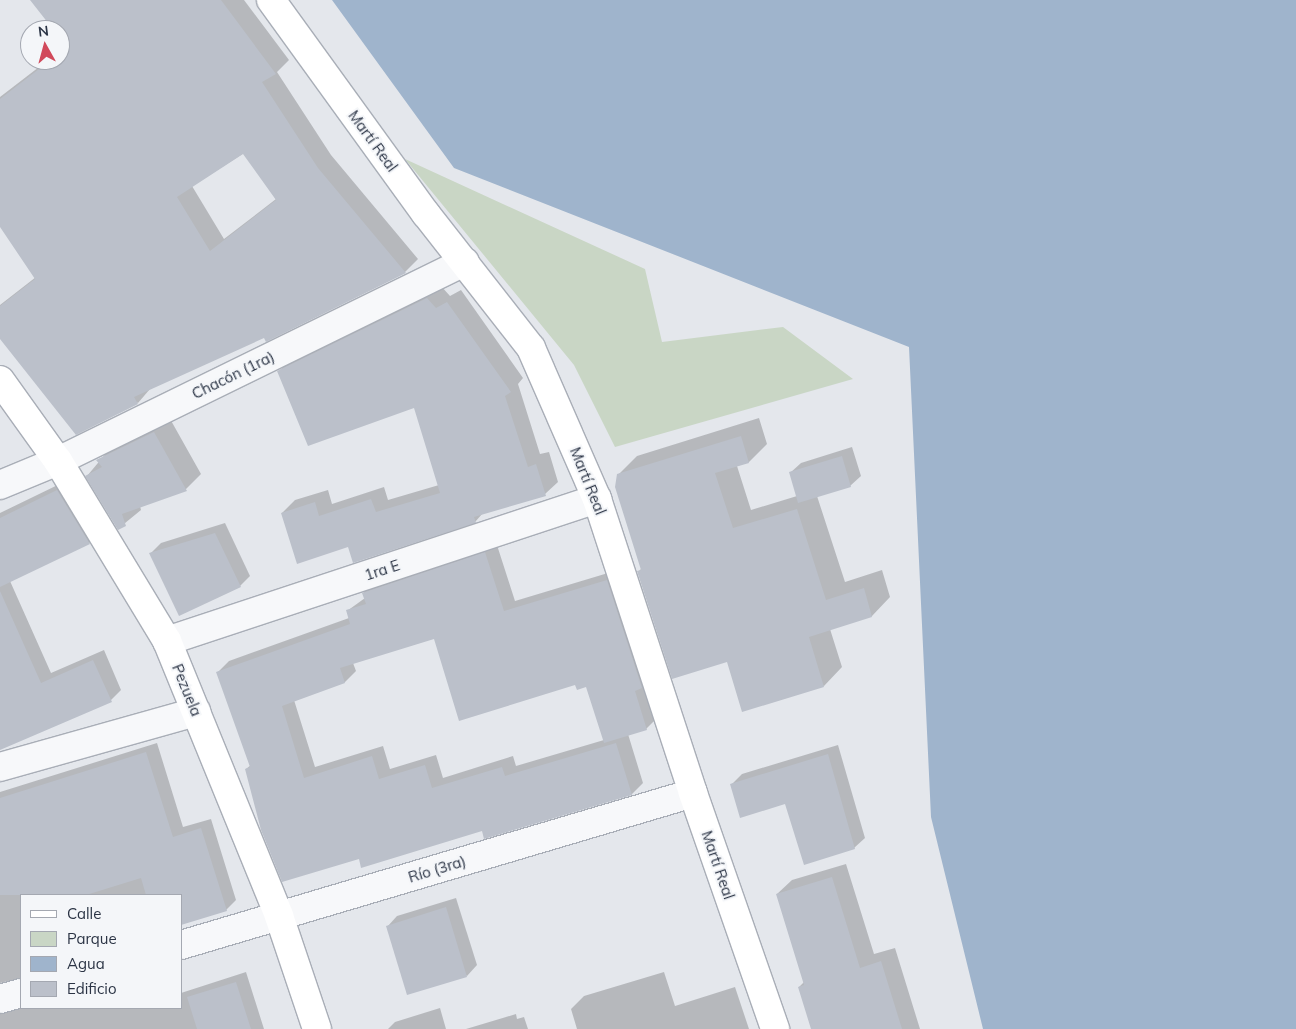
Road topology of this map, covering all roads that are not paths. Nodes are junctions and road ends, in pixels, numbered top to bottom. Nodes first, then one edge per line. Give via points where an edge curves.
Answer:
1 (271, 0) edge
2 (465, 262) junction
3 (0, 380) edge
4 (58, 461) junction
5 (0, 485) edge
6 (597, 499) junction
7 (167, 641) junction
8 (196, 712) junction
9 (0, 767) edge
10 (693, 793) junction
11 (279, 916) junction
12 (182, 945) edge
13 (20, 993) edge
14 (0, 999) edge
15 (317, 1029) edge
16 (775, 1029) edge

1 - 2 main road, Martí Real via 426,214
2 - 4 street, Chacón (1ra)
2 - 6 main road, Martí Real via 531,348
3 - 4 main road, Pezuela
4 - 5 street, Chacón (1ra)
4 - 7 main road, Pezuela
6 - 7 street, 1ra E
6 - 10 main road, Martí Real
7 - 8 main road, Pezuela
8 - 9 street
8 - 11 main road, Pezuela
10 - 11 street, Río (3ra)
10 - 16 main road, Martí Real
11 - 12 street, Río (3ra)
11 - 15 main road, Pezuela
13 - 14 street

